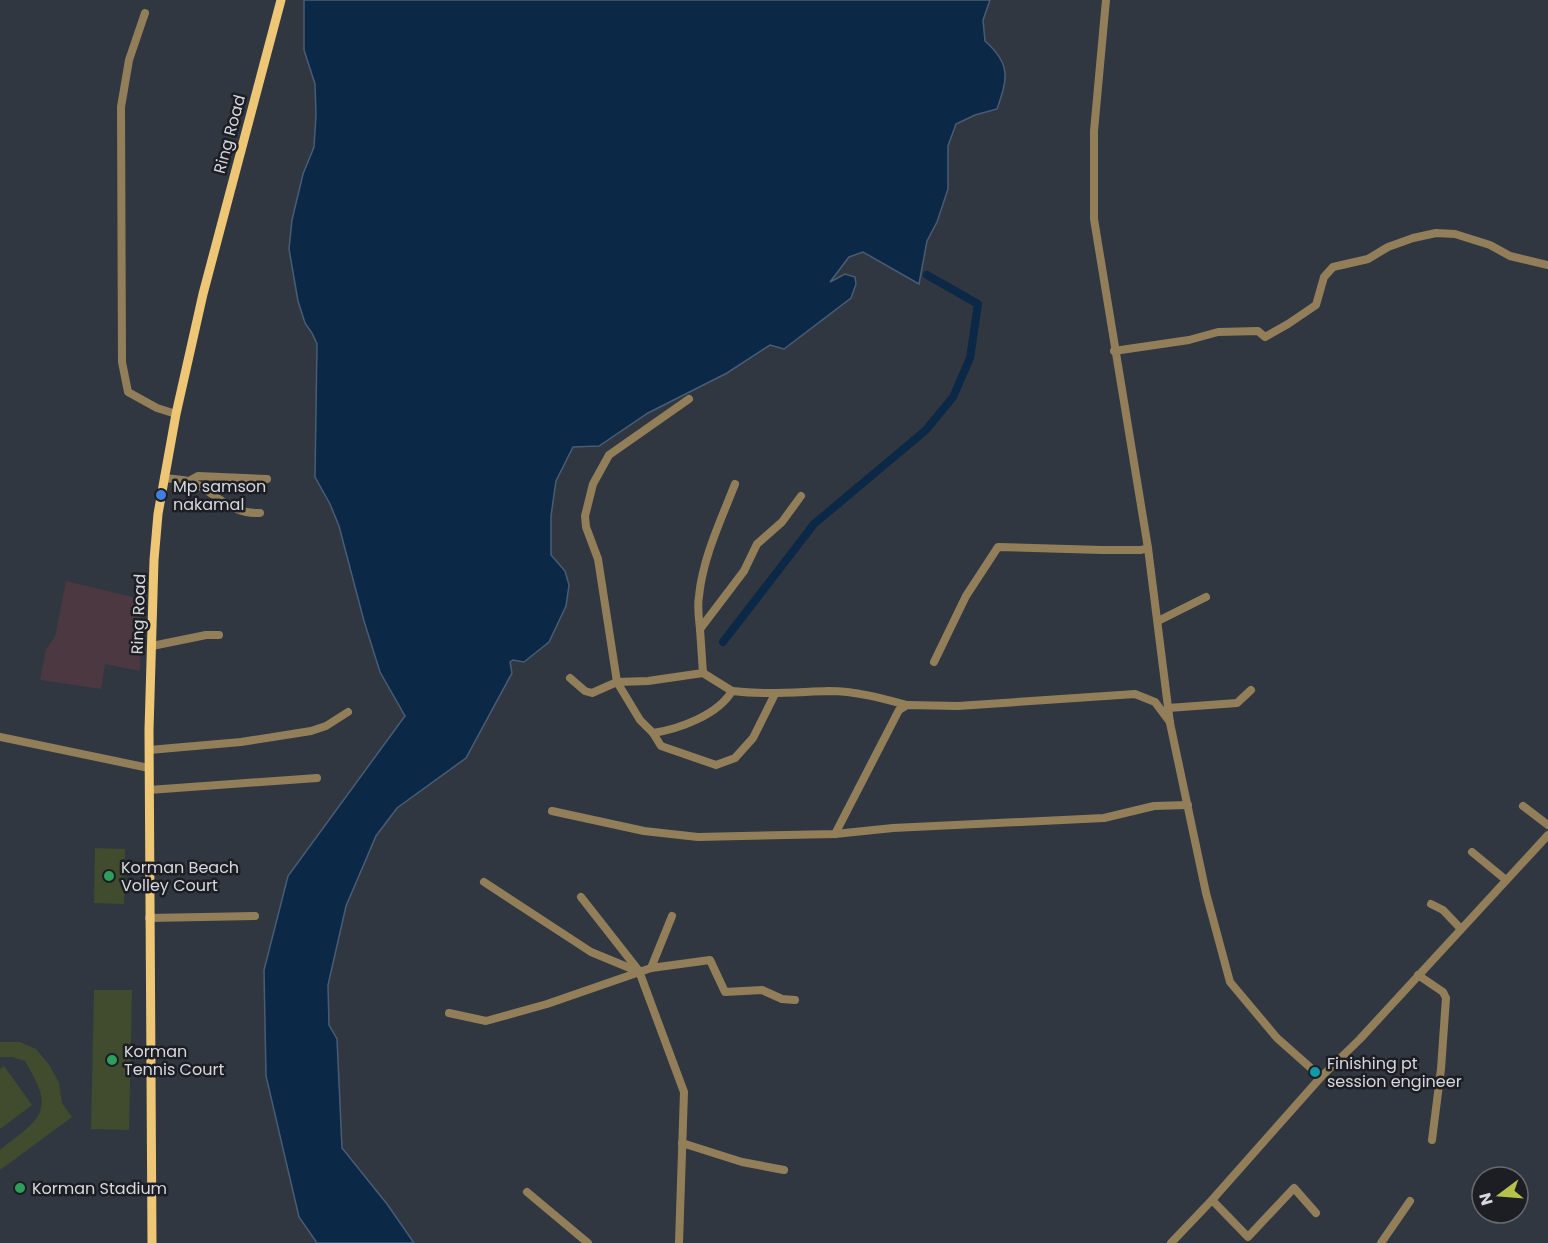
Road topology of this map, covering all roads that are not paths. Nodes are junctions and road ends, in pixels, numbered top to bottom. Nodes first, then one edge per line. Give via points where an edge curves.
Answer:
1 (281, 0) edge
2 (1106, 0) edge
3 (145, 13) dead end
4 (1548, 265) edge
5 (1114, 351) junction
6 (689, 399) dead end
7 (176, 414) junction
8 (164, 478) junction
9 (267, 479) dead end
10 (189, 481) junction
11 (735, 484) dead end
12 (801, 496) dead end
13 (260, 513) dead end
14 (1148, 548) junction
15 (1206, 597) dead end
16 (1158, 621) junction
17 (700, 629) junction
18 (219, 635) dead end
19 (152, 646) junction
20 (934, 662) dead end
21 (703, 673) junction
22 (570, 678) dead end
23 (617, 682) junction
24 (1251, 690) dead end
25 (732, 691) junction
26 (775, 694) junction
27 (907, 705) junction
28 (1168, 708) junction
29 (348, 712) dead end
30 (1170, 723) junction
31 (653, 733) junction
32 (0, 737) edge
33 (149, 750) junction
34 (149, 768) junction
35 (317, 778) dead end
36 (149, 790) junction
37 (1188, 805) junction
38 (1523, 806) dead end
39 (552, 811) dead end
40 (1548, 825) edge
41 (835, 834) junction
42 (1548, 836) edge
43 (1472, 852) dead end
44 (1506, 880) junction
45 (484, 882) dead end
46 (580, 897) dead end
47 (1431, 904) dead end
48 (255, 916) dead end
49 (672, 916) dead end
50 (149, 918) junction
51 (1461, 929) junction
52 (651, 968) junction
53 (639, 971) junction
54 (1418, 975) junction
55 (795, 1000) dead end
56 (449, 1013) dead end
57 (1321, 1077) junction
58 (1432, 1140) dead end
59 (682, 1143) junction
60 (784, 1170) dead end
61 (527, 1192) dead end
62 (1212, 1200) junction
63 (1410, 1201) dead end
64 (1316, 1213) dead end
65 (152, 1243) edge
66 (588, 1243) edge
67 (679, 1243) edge
68 (1171, 1243) edge
69 (1381, 1243) edge

1 - 7 main road, Ring Road via 203,294
2 - 5 street via 1094,131 1094,219
3 - 7 street via 129,60 121,107 122,362 129,392
4 - 5 street via 1510,256 1455,234 1436,233 1388,247 1368,259 1333,267 1324,277 1316,305 1265,337 1258,332 1218,332
5 - 14 street
6 - 23 street via 609,455 593,484 586,527 598,559
7 - 8 main road, Ring Road
8 - 10 street
8 - 19 main road, Ring Road via 155,546
9 - 10 street via 198,476
10 - 13 street via 228,506
11 - 17 street via 704,572 698,598
12 - 17 street via 782,522 757,544 744,571
14 - 16 street
14 - 20 street via 998,547 966,596
15 - 16 street
16 - 28 street
17 - 21 street
18 - 19 street
19 - 33 main road, Ring Road
21 - 23 street
21 - 25 street
22 - 23 street via 592,693
23 - 31 street via 640,720
24 - 28 street via 1238,703
25 - 26 street
25 - 31 street via 710,711 676,729
26 - 27 street via 831,691
26 - 31 street via 753,738 735,758 716,765 661,746
27 - 30 street via 958,706 1135,694 1155,702
27 - 41 street via 898,710
28 - 30 street
29 - 33 street via 311,731
30 - 37 street
32 - 34 street
33 - 34 main road, Ring Road
34 - 36 main road, Ring Road
35 - 36 street
36 - 50 main road, Ring Road
37 - 41 street via 1154,806 1104,818
37 - 57 street via 1230,982 1277,1038
38 - 40 street
39 - 41 street via 644,831 698,837
42 - 44 street
43 - 44 street
44 - 51 street
45 - 53 street via 591,952
46 - 53 street
47 - 51 street via 1443,910
48 - 50 street
49 - 52 street
50 - 65 main road, Ring Road
51 - 54 street
52 - 53 street
52 - 55 street via 710,960 725,992 762,990
53 - 56 street via 548,1004 486,1021
53 - 59 street via 684,1092
54 - 57 street
54 - 58 street via 1446,998
57 - 62 street
59 - 60 street via 742,1162
59 - 67 street
61 - 66 street
62 - 64 street via 1248,1237 1294,1188
62 - 68 street
63 - 69 street

